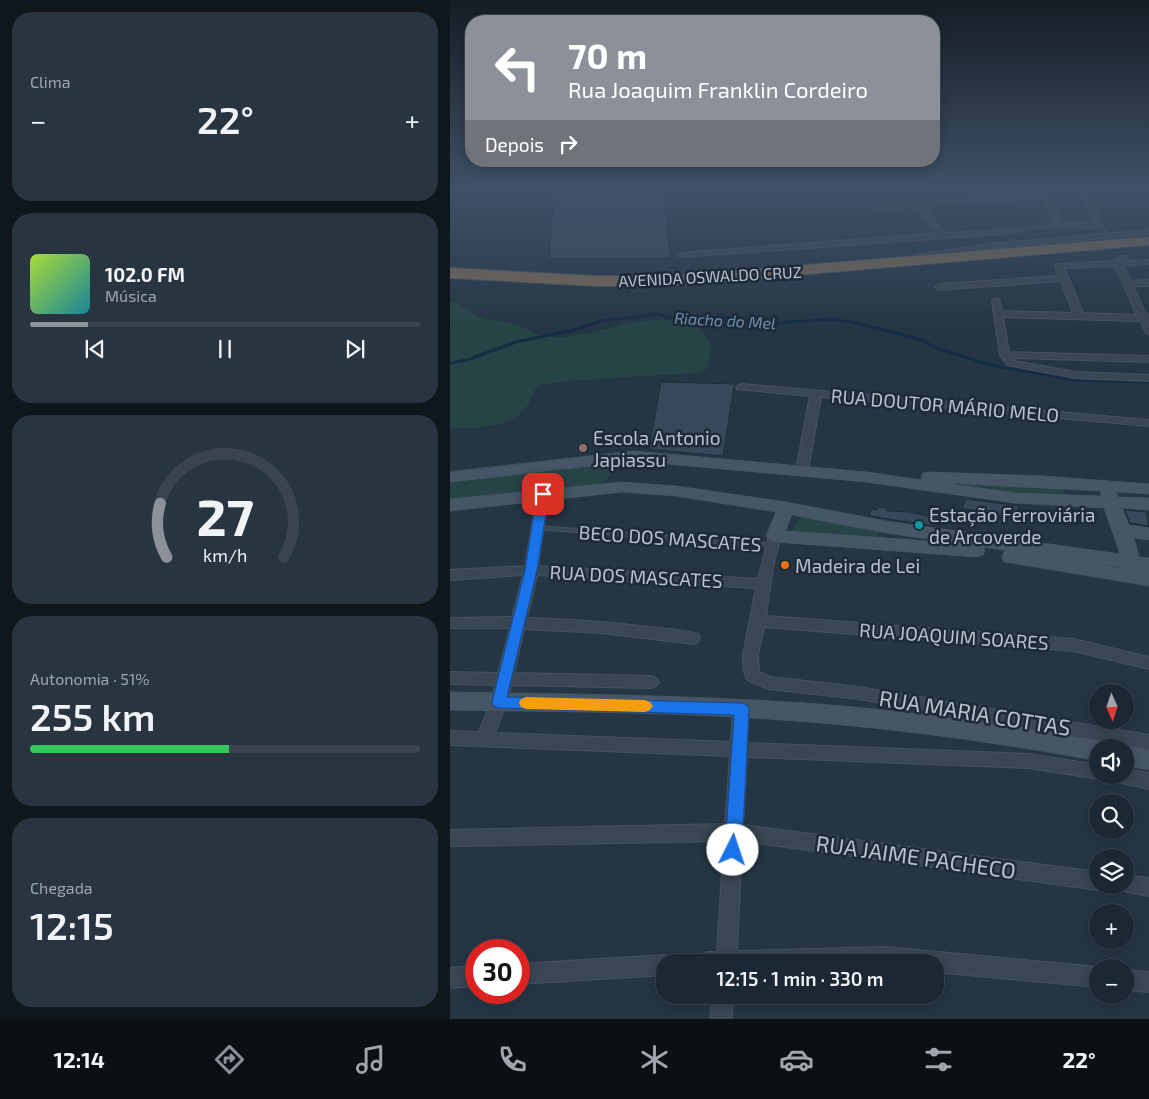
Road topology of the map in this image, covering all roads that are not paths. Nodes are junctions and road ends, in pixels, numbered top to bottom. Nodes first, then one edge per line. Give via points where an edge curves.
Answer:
1 (922, 237) edge
2 (1104, 237) edge
3 (1149, 241) edge
4 (1149, 254) edge
5 (681, 255) dead end
6 (1149, 262) edge
7 (1118, 263) junction
8 (858, 266) junction
9 (450, 274) edge
10 (1063, 278) junction
11 (1128, 284) junction
12 (1149, 284) edge
13 (939, 287) dead end
14 (996, 301) dead end
15 (997, 314) junction
16 (1079, 316) junction
17 (1146, 318) edge
18 (1149, 331) edge
19 (1005, 355) junction
20 (1149, 359) edge
21 (1149, 378) edge
22 (741, 387) dead end
23 (816, 394) junction
24 (1149, 423) edge
25 (634, 456) junction
26 (802, 470) junction
27 (450, 477) edge
28 (1068, 482) junction
29 (959, 484) junction
30 (622, 487) junction
31 (1149, 489) edge
32 (543, 494) junction
33 (1108, 494) junction
34 (1073, 500) junction
35 (1149, 504) edge
36 (450, 505) edge
37 (786, 508) junction
38 (538, 528) junction
39 (1123, 530) junction
40 (1149, 534) edge
41 (885, 536) junction
42 (774, 541) junction
43 (531, 570) junction
44 (1140, 571) edge
45 (450, 575) edge
46 (762, 584) junction
47 (757, 621) junction
48 (518, 622) junction
49 (450, 623) edge
50 (693, 638) dead end
51 (1149, 663) edge
52 (450, 678) edge
53 (503, 680) junction
54 (651, 682) dead end
55 (860, 693) junction
56 (450, 701) edge
57 (499, 702) junction
58 (742, 709) junction
59 (857, 716) junction
60 (450, 738) edge
61 (484, 740) junction
62 (1149, 742) edge
63 (738, 749) junction
64 (1089, 749) edge
65 (1134, 758) edge
66 (1149, 760) edge
67 (1089, 771) edge
68 (1134, 778) edge
69 (1149, 781) edge
70 (735, 832) junction
71 (450, 838) edge
72 (1089, 879) edge
73 (1134, 886) edge
74 (1149, 888) edge
75 (721, 954) edge
76 (944, 962) edge
77 (656, 966) edge
78 (530, 973) edge
79 (1089, 976) edge
80 (465, 977) edge
81 (450, 978) edge
82 (1134, 981) edge
83 (1149, 982) edge
84 (722, 1004) edge
85 (721, 1019) edge

1 - 5 street
2 - 8 street via 999,245
3 - 8 highway, AVENIDA OSWALDO CRUZ
4 - 7 street via 1123,258
6 - 7 street
7 - 10 street via 1062,264 1059,268
7 - 11 street
8 - 9 highway, AVENIDA OSWALDO CRUZ via 641,281
10 - 13 street
10 - 16 street
11 - 12 street
11 - 17 street
14 - 15 street
15 - 16 street
15 - 19 street
16 - 17 street
17 - 18 street
19 - 20 street
19 - 21 street via 1016,365 1062,374
22 - 23 street, RUA DOUTOR MÁRIO MELO
23 - 24 street, RUA DOUTOR MÁRIO MELO
23 - 26 street
25 - 26 street
25 - 27 street
25 - 30 street
26 - 29 street
28 - 29 street
28 - 33 street
28 - 34 street
29 - 34 street via 1015,498
30 - 32 street
30 - 37 street via 712,495
31 - 33 street
32 - 36 street
32 - 38 street
33 - 34 street
33 - 35 street
33 - 39 street
37 - 41 street
37 - 42 street
38 - 42 lane, BECO DOS MASCATES
38 - 43 street
39 - 40 street
39 - 44 street
41 - 42 street
41 - 44 street
42 - 46 street
43 - 45 street, RUA DOS MASCATES
43 - 46 street, RUA DOS MASCATES
43 - 48 street
46 - 47 street
47 - 51 street, RUA JOAQUIM SOARES via 1046,642 1074,645
47 - 55 street, RUA MARIA COTTAS via 750,655 752,676 770,683
48 - 49 street
48 - 50 street via 658,632
48 - 53 street
52 - 53 street
53 - 54 street
53 - 57 street
55 - 59 street
55 - 62 street, RUA MARIA COTTAS
56 - 57 street
57 - 58 street
57 - 61 street
58 - 59 street
58 - 63 street
59 - 64 street
60 - 61 street
61 - 63 street
63 - 67 street via 1029,761
63 - 70 street
65 - 66 street
68 - 69 street
70 - 71 street, RUA JAIME PACHECO
70 - 72 street, RUA JAIME PACHECO
70 - 75 street
73 - 74 street
76 - 79 street
77 - 78 street
80 - 81 street
82 - 83 street
84 - 85 street

